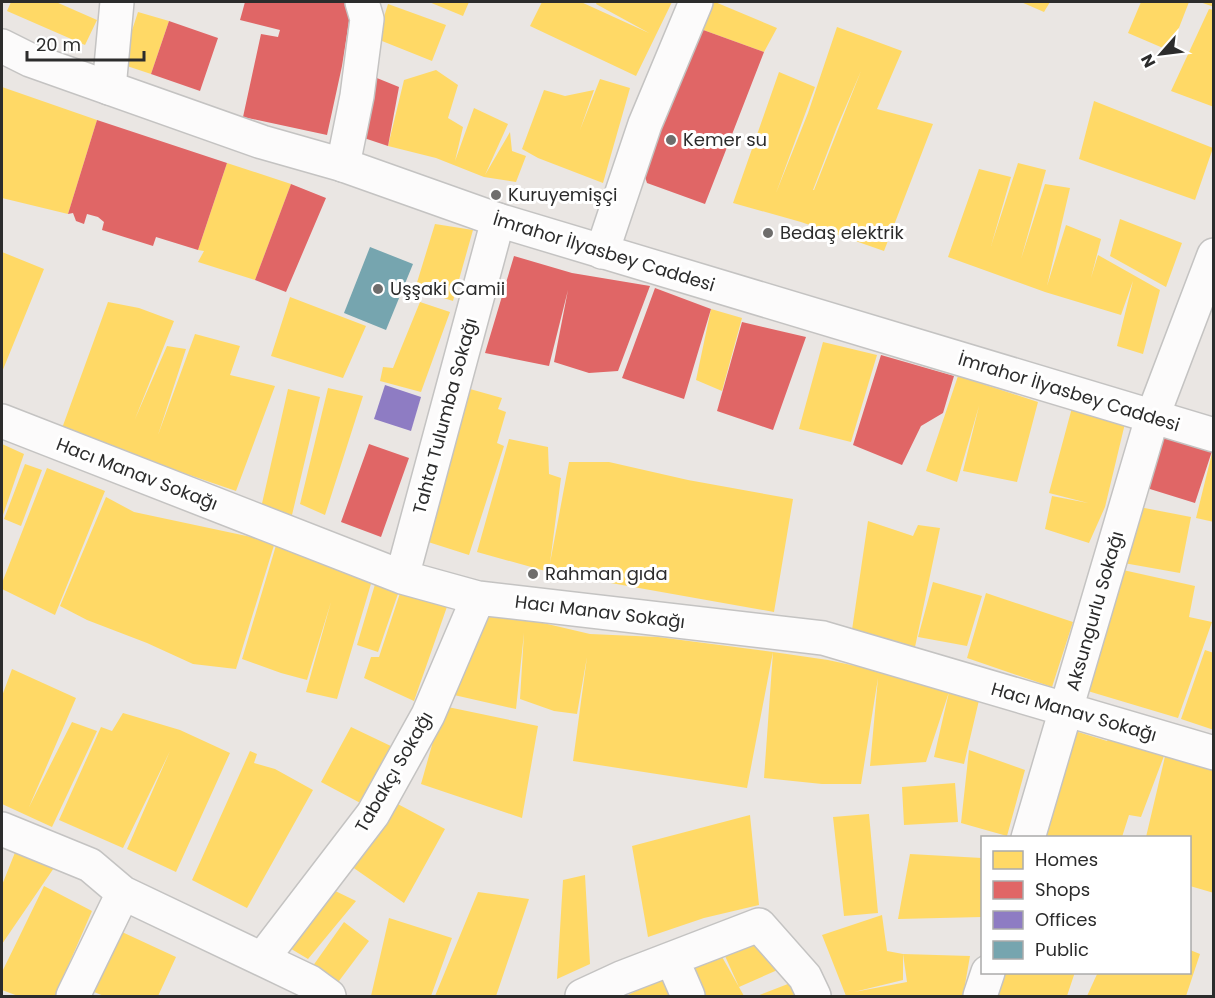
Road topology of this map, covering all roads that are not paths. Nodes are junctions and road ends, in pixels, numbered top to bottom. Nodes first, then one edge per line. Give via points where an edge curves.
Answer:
1 (117, 2) edge
2 (363, 2) edge
3 (696, 2) edge
4 (2, 46) edge
5 (109, 88) junction
6 (343, 165) junction
7 (498, 220) junction
8 (602, 252) junction
9 (1214, 255) edge
10 (1152, 418) junction
11 (2, 421) edge
12 (1214, 435) edge
13 (402, 577) junction
14 (478, 598) junction
15 (1066, 710) junction
16 (1214, 753) edge
17 (2, 829) edge
18 (1028, 836) edge
19 (123, 893) junction
20 (262, 959) junction
21 (672, 959) junction
22 (987, 974) edge
23 (73, 996) edge
24 (329, 996) edge
25 (582, 996) edge
26 (688, 996) edge
27 (814, 996) edge
28 (980, 996) edge

1 - 5 street
2 - 6 street via 367,19
3 - 8 street via 645,124
4 - 5 street, İmrahor İlyasbey Caddesi
5 - 6 street, İmrahor İlyasbey Caddesi via 262,142
6 - 7 street, İmrahor İlyasbey Caddesi
7 - 8 street, İmrahor İlyasbey Caddesi
7 - 13 street, Tahta Tulumba Sokağı
8 - 10 street, İmrahor İlyasbey Caddesi
9 - 10 street, Aksungurlu Sokağı
10 - 12 street, İmrahor İlyasbey Caddesi
10 - 15 street, Aksungurlu Sokağı
11 - 13 street, Hacı Manav Sokağı
13 - 14 street, Hacı Manav Sokağı
14 - 15 street, Hacı Manav Sokağı via 823,638
14 - 20 street, Tabakçı Sokağı via 428,715 373,814
15 - 16 street, Hacı Manav Sokağı
15 - 18 street, Aksungurlu Sokağı
17 - 19 street via 90,866
19 - 20 street
19 - 23 street
20 - 24 street via 310,982
21 - 25 street
21 - 26 street
21 - 27 street via 759,925 805,978
22 - 28 street

